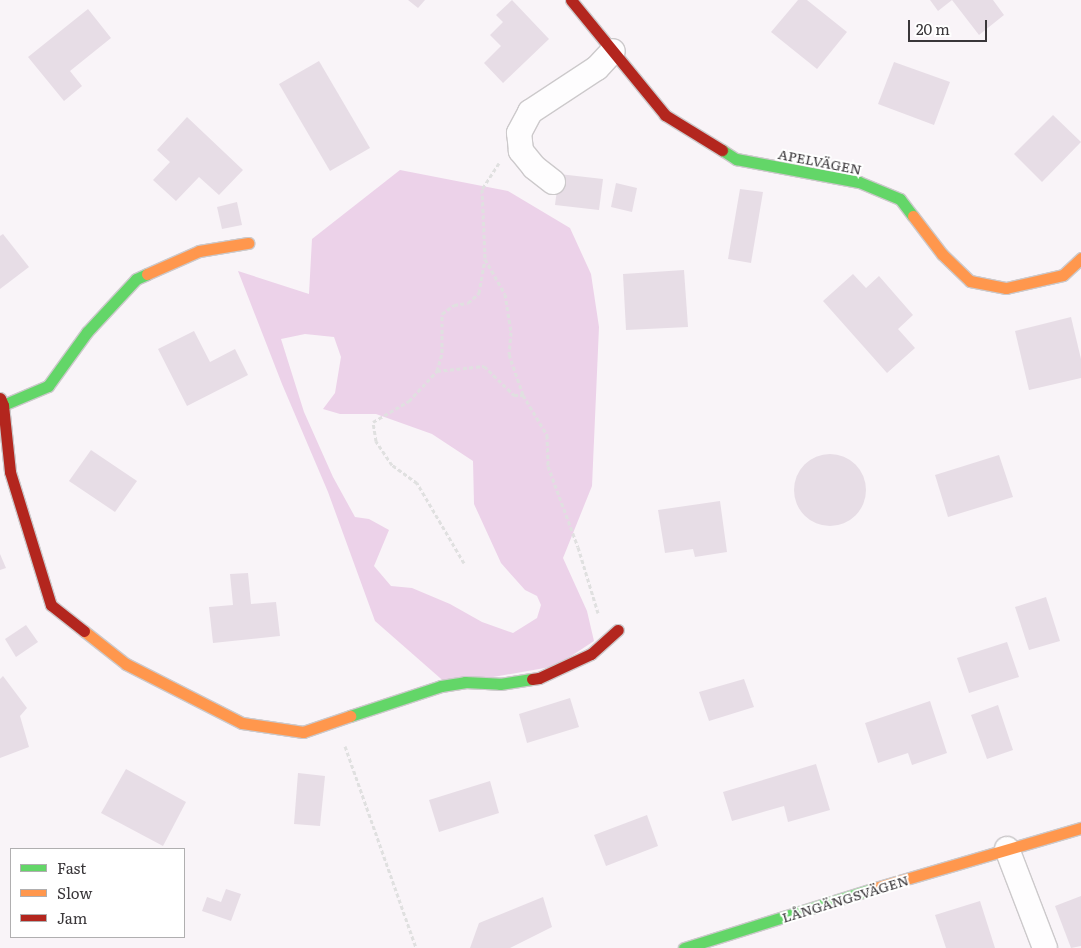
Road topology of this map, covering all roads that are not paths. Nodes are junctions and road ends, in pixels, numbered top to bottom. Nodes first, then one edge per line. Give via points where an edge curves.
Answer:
1 (571, 0) edge
2 (613, 50) junction
3 (553, 182) dead end
4 (248, 243) dead end
5 (1081, 258) edge
6 (2, 401) edge
7 (618, 630) dead end
8 (1081, 828) edge
9 (1007, 849) junction
10 (684, 948) edge
11 (1044, 948) edge

1 - 2 street, APELVÄGEN
2 - 3 street via 597,68 530,112 519,133 521,151
2 - 5 street, APELVÄGEN via 665,115 736,159 859,182 900,199 942,254 970,281 1006,288 1062,275
4 - 6 street via 198,251 136,279 87,332 48,386
6 - 7 street via 10,472 51,605 126,664 242,723 303,732 441,686 465,682 500,684 539,678 591,654
8 - 9 street, LÅNGÄNGSVÄGEN
9 - 10 street, LÅNGÄNGSVÄGEN
9 - 11 street

